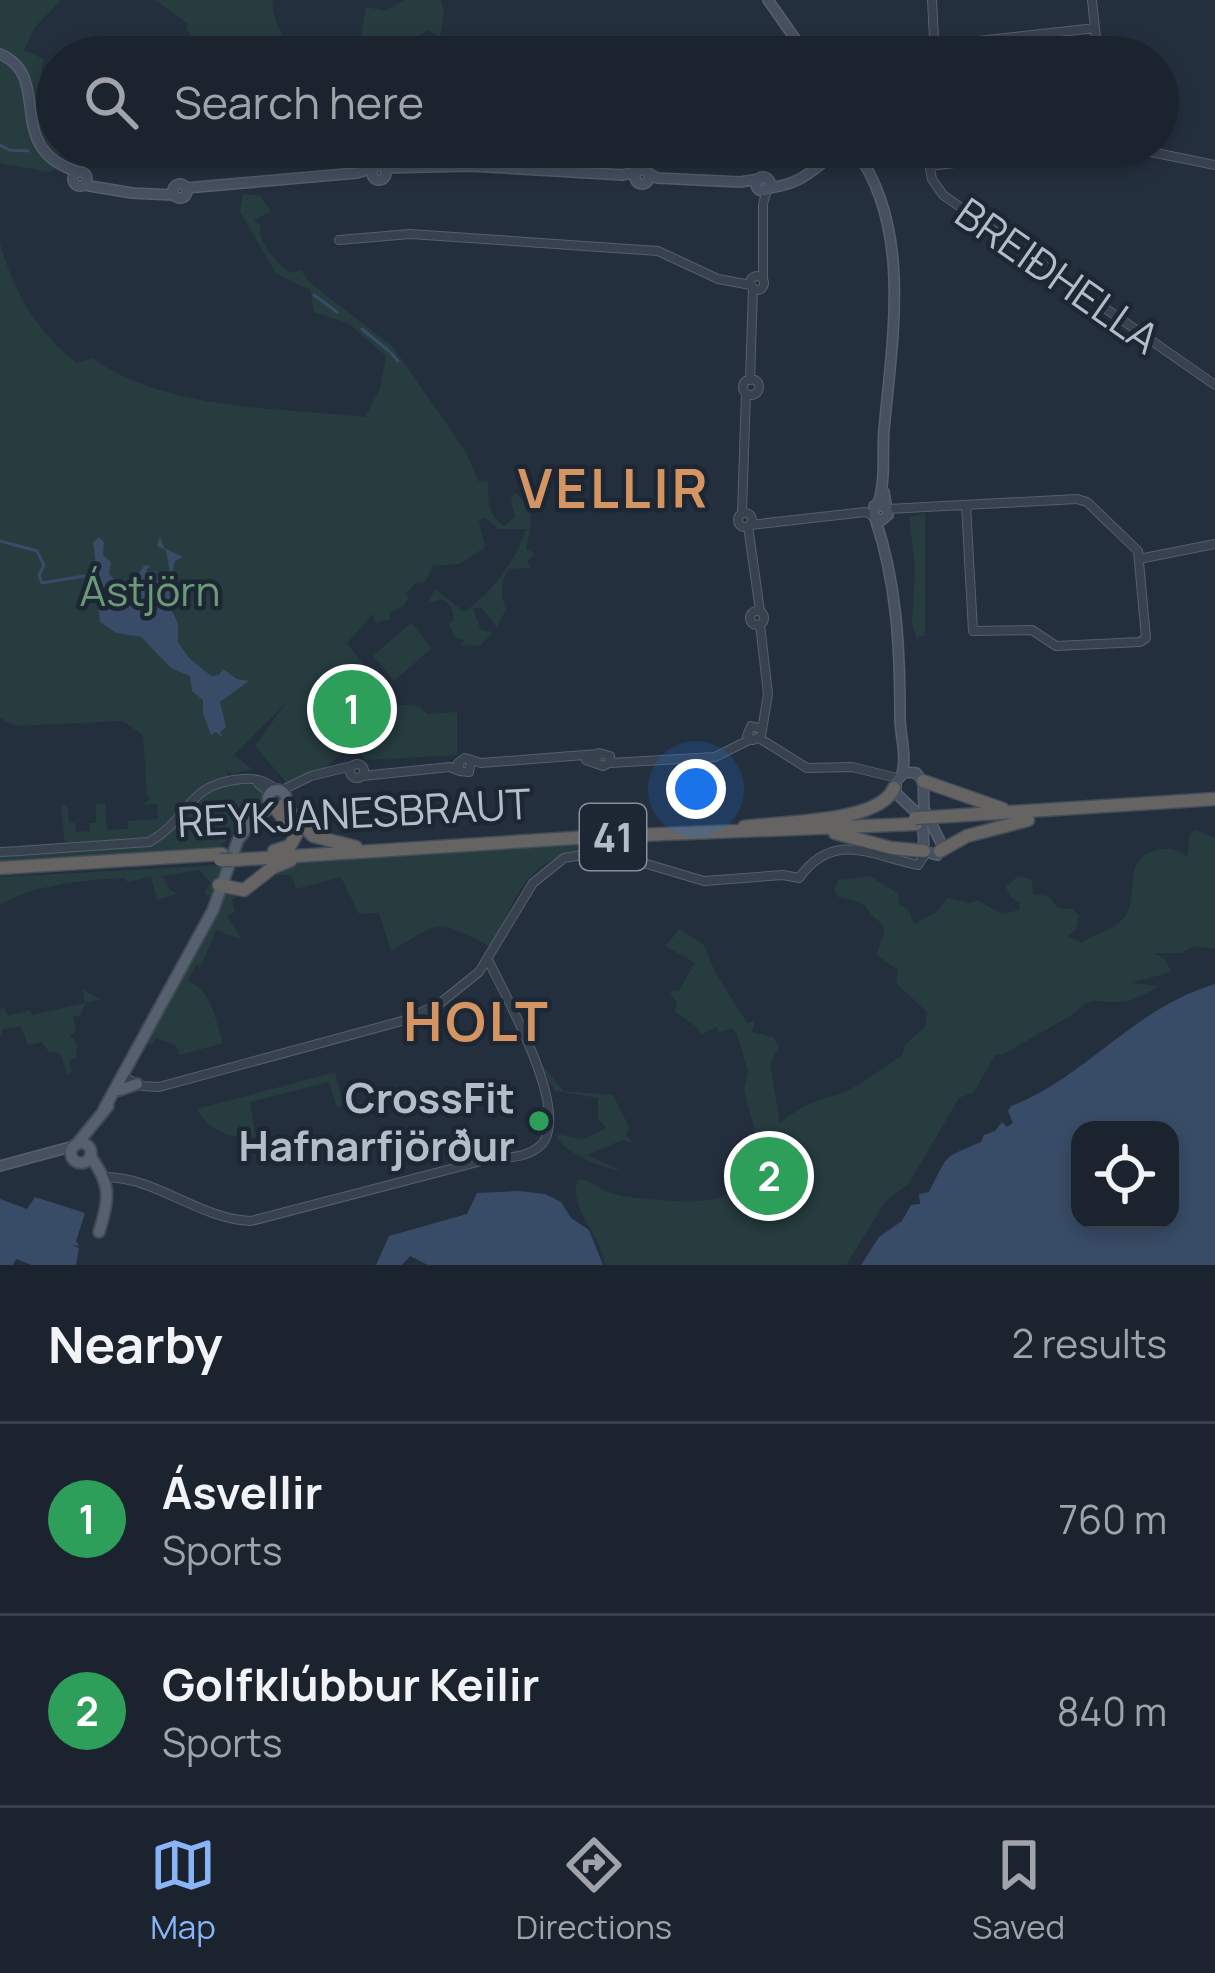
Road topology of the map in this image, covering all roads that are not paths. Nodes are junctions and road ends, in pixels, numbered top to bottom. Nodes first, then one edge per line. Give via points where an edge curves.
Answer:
1 (768, 0) edge
2 (932, 0) edge
3 (1092, 0) edge
4 (1095, 28) junction
5 (793, 36) edge
6 (933, 36) edge
7 (1041, 36) edge
8 (1096, 36) edge
9 (0, 55) edge
10 (36, 134) edge
11 (1179, 158) edge
12 (1215, 165) edge
13 (64, 168) edge
14 (460, 168) edge
15 (498, 168) edge
16 (814, 168) edge
17 (819, 168) edge
18 (867, 168) edge
19 (930, 168) edge
20 (763, 185) junction
21 (339, 240) dead end
22 (755, 283) junction
23 (1215, 385) edge
24 (966, 505) junction
25 (880, 512) junction
26 (747, 520) junction
27 (1215, 544) edge
28 (1139, 559) junction
29 (754, 733) junction
30 (904, 751) junction
31 (920, 777) junction
32 (897, 781) junction
33 (277, 799) junction
34 (1215, 802) edge
35 (1021, 813) junction
36 (1039, 818) junction
37 (934, 820) junction
38 (916, 821) junction
39 (740, 827) junction
40 (756, 833) junction
41 (357, 848) junction
42 (0, 851) edge
43 (268, 852) junction
44 (931, 853) junction
45 (309, 855) junction
46 (0, 871) edge
47 (226, 873) junction
48 (488, 960) junction
49 (126, 1077) junction
50 (80, 1153) junction
51 (0, 1167) edge
52 (105, 1177) junction
53 (99, 1232) dead end

1 - 5 main road
2 - 6 street
3 - 4 street
4 - 7 street
4 - 8 street
9 - 10 main road via 26,75
11 - 12 street
13 - 14 main road via 132,194
15 - 20 main road
16 - 20 main road via 800,179
17 - 20 main road via 803,181
18 - 25 main road via 894,290
19 - 23 street, BREIÐHELLA via 944,195
20 - 22 street
21 - 22 street via 410,234 658,250 718,280
22 - 26 street via 753,381 743,386 750,393
24 - 25 street
24 - 28 street via 1082,500 1133,543
24 - 28 street via 973,632 1032,630 1056,646 1143,640
25 - 26 street
25 - 30 main road via 899,630
26 - 29 street via 764,617 757,624 766,693
27 - 28 street
29 - 32 street via 804,767 852,767
29 - 33 street via 716,757 335,773
30 - 31 main road
30 - 32 main road
31 - 32 main road
31 - 35 highway
31 - 44 main road via 941,843
32 - 39 highway via 883,802 835,817
32 - 44 main road via 898,797 919,812
33 - 41 highway via 313,836
33 - 42 street via 263,780 232,780 202,790 153,840
33 - 43 highway via 296,838
33 - 47 main road via 241,835
34 - 35 highway, REYKJANESBRAUT / 41
34 - 36 highway, REYKJANESBRAUT / 41
35 - 37 highway, REYKJANESBRAUT / 41
36 - 37 highway, REYKJANESBRAUT / 41
36 - 44 highway
37 - 38 highway, REYKJANESBRAUT / 41, bridge
38 - 39 highway, REYKJANESBRAUT / 41
38 - 40 highway, REYKJANESBRAUT / 41
39 - 41 highway, REYKJANESBRAUT / 41
40 - 44 highway via 830,832
40 - 45 highway, REYKJANESBRAUT / 41
41 - 43 highway, REYKJANESBRAUT / 41
43 - 47 highway, REYKJANESBRAUT / 41
44 - 48 street via 919,865 833,850 799,878 704,881 648,864 569,856 537,878
45 - 47 highway, REYKJANESBRAUT / 41
45 - 47 highway via 244,890
46 - 47 highway, REYKJANESBRAUT / 41
47 - 49 main road
48 - 49 street via 452,996 402,1021 192,1078
48 - 52 street via 550,1108 548,1135 532,1151 248,1221
49 - 50 main road
50 - 51 main road
50 - 52 main road
52 - 53 main road

